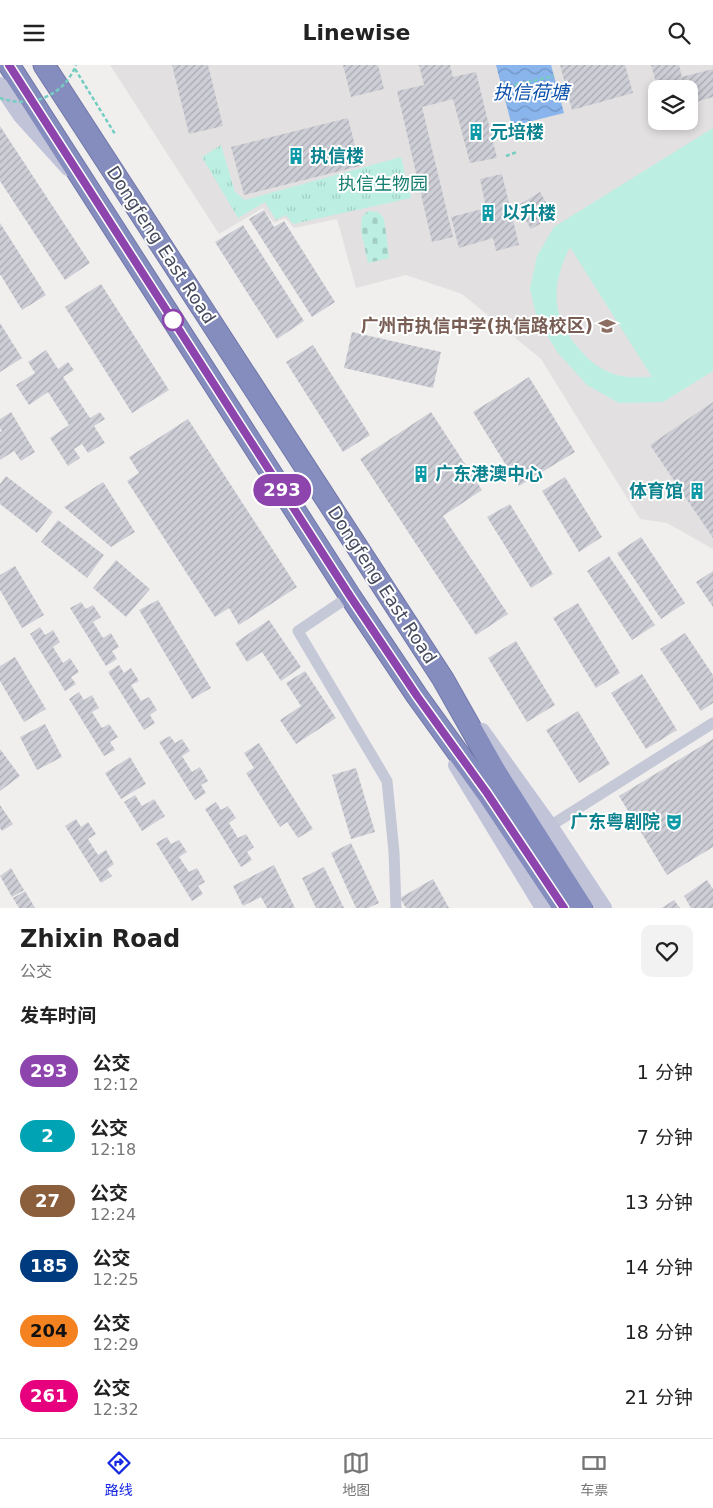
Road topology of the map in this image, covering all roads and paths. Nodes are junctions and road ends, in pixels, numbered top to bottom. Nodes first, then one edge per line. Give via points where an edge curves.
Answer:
1 (9, 65) edge
2 (44, 65) edge
3 (56, 65) edge
4 (76, 65) edge
5 (75, 69) junction
6 (554, 77) dead end
7 (0, 85) edge
8 (502, 87) dead end
9 (65, 97) junction
10 (0, 98) edge
11 (115, 134) dead end
12 (517, 153) dead end
13 (506, 156) dead end
14 (90, 190) junction
15 (350, 596) junction
16 (443, 679) junction
17 (417, 696) junction
18 (713, 723) edge
19 (550, 826) junction
20 (396, 908) edge
21 (543, 908) edge
22 (564, 908) edge
23 (582, 908) edge
24 (604, 908) edge

1 - 14 highway, Dongfeng East Road
2 - 9 highway, Dongfeng East Road
3 - 9 street
4 - 5 path, bridge
5 - 10 path, bridge via 59,89 44,98 20,102
5 - 11 path
6 - 8 path
7 - 14 street via 36,135
9 - 16 highway, Dongfeng East Road
12 - 13 path
14 - 15 highway, Dongfeng East Road
15 - 17 highway, Dongfeng East Road
15 - 20 street via 298,631 387,781
16 - 19 street
16 - 23 highway, Dongfeng East Road via 509,794
17 - 21 street
17 - 22 highway, Dongfeng East Road via 473,772
18 - 19 street
19 - 24 street

